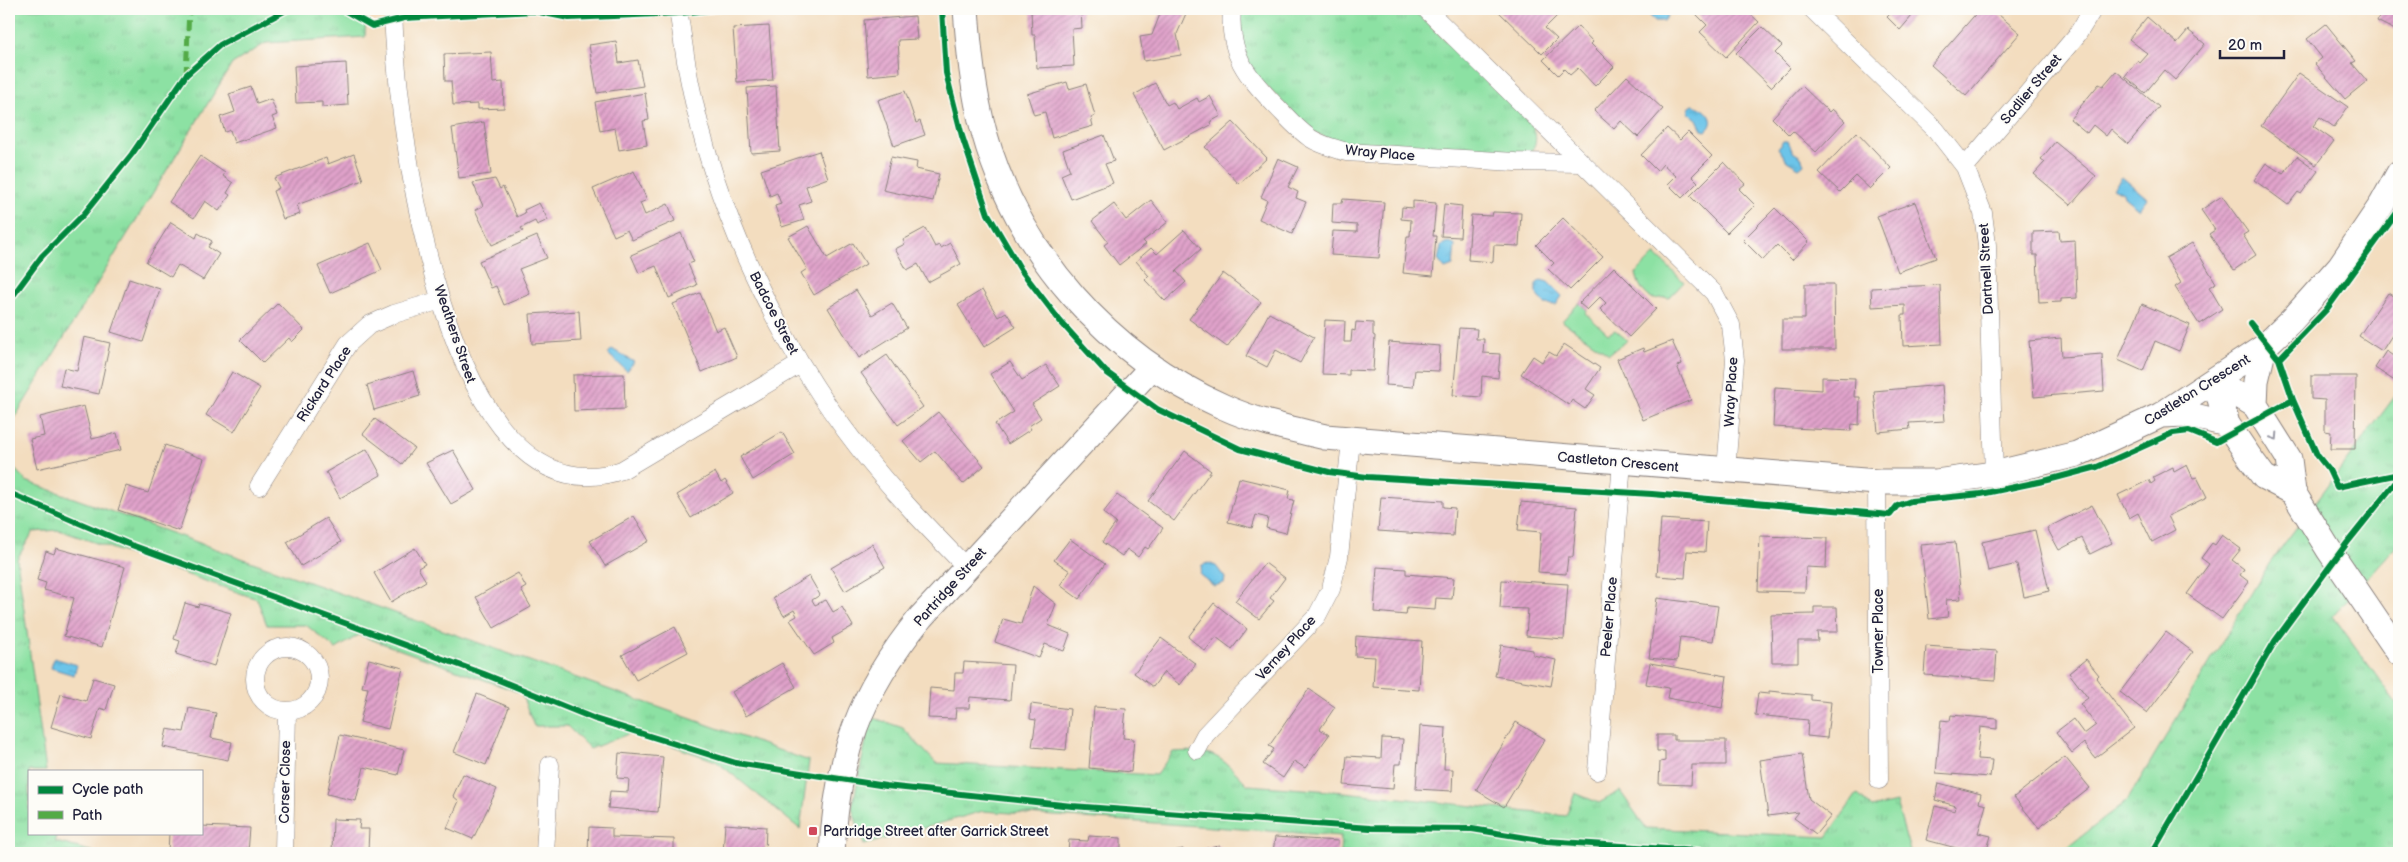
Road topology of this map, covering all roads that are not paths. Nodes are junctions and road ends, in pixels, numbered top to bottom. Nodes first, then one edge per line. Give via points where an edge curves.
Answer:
1 (393, 9) edge
2 (678, 9) edge
3 (966, 9) edge
4 (1232, 9) edge
5 (1426, 9) edge
6 (1812, 9) edge
7 (2093, 9) edge
8 (1582, 163) junction
9 (1965, 167) junction
10 (2399, 173) edge
11 (441, 300) junction
12 (2264, 347) junction
13 (800, 364) junction
14 (1152, 367) junction
15 (2215, 381) junction
16 (2255, 405) junction
17 (2161, 415) junction
18 (2227, 424) junction
19 (1351, 440) junction
20 (1622, 462) junction
21 (1726, 470) junction
22 (1994, 474) junction
23 (1877, 482) junction
24 (259, 486) dead end
25 (2293, 492) junction
26 (967, 568) junction
27 (2399, 653) edge
28 (287, 711) dead end
29 (1197, 750) dead end
30 (550, 765) dead end
31 (1597, 771) dead end
32 (1879, 780) dead end
33 (284, 853) edge
34 (546, 853) edge
35 (832, 853) edge

1 - 11 street, Weathers Street via 403,124 418,207
2 - 13 street, Badcoe Street via 696,109 726,208 760,288
3 - 14 street, Castleton Crescent via 972,73 984,132 1005,189 1033,242 1056,275 1087,312
4 - 8 street, Wray Place via 1232,39 1244,70 1296,126 1326,146 1346,152
5 - 8 street, Wray Place
6 - 9 street, Dartnell Street via 1936,130
7 - 9 street, Sadlier Street via 2077,35
8 - 21 street, Wray Place via 1714,293 1731,325 1735,360
9 - 22 street, Dartnell Street via 1983,213 1987,245
10 - 12 street, Castleton Crescent via 2340,266
11 - 13 street, Weathers Street via 465,370 500,428 526,456 553,471 581,477 608,475 622,470
11 - 24 street, Rickard Place via 377,322 348,344
12 - 15 street, Castleton Crescent
12 - 16 street via 2256,381
13 - 26 street, Badcoe Street via 869,461
14 - 19 street, Castleton Crescent via 1224,407 1274,426
14 - 26 street, Partridge Street
15 - 16 street
15 - 17 street, Castleton Crescent
15 - 18 street
16 -> 25 street via 2289,459
17 - 18 street via 2186,414
17 - 22 street, Castleton Crescent via 2077,454
18 - 25 street via 2264,477
19 - 20 street, Castleton Crescent
19 - 29 street, Verney Place via 1339,558 1331,589 1317,616 1205,735
20 - 21 street, Castleton Crescent
20 - 31 street, Peeler Place
21 - 23 street, Castleton Crescent
22 - 23 street, Castleton Crescent via 1936,482
23 - 32 street, Towner Place
25 - 27 street
26 - 35 street, Partridge Street via 918,621 878,675 844,758
28 - 33 street, Corser Close
30 - 34 street

